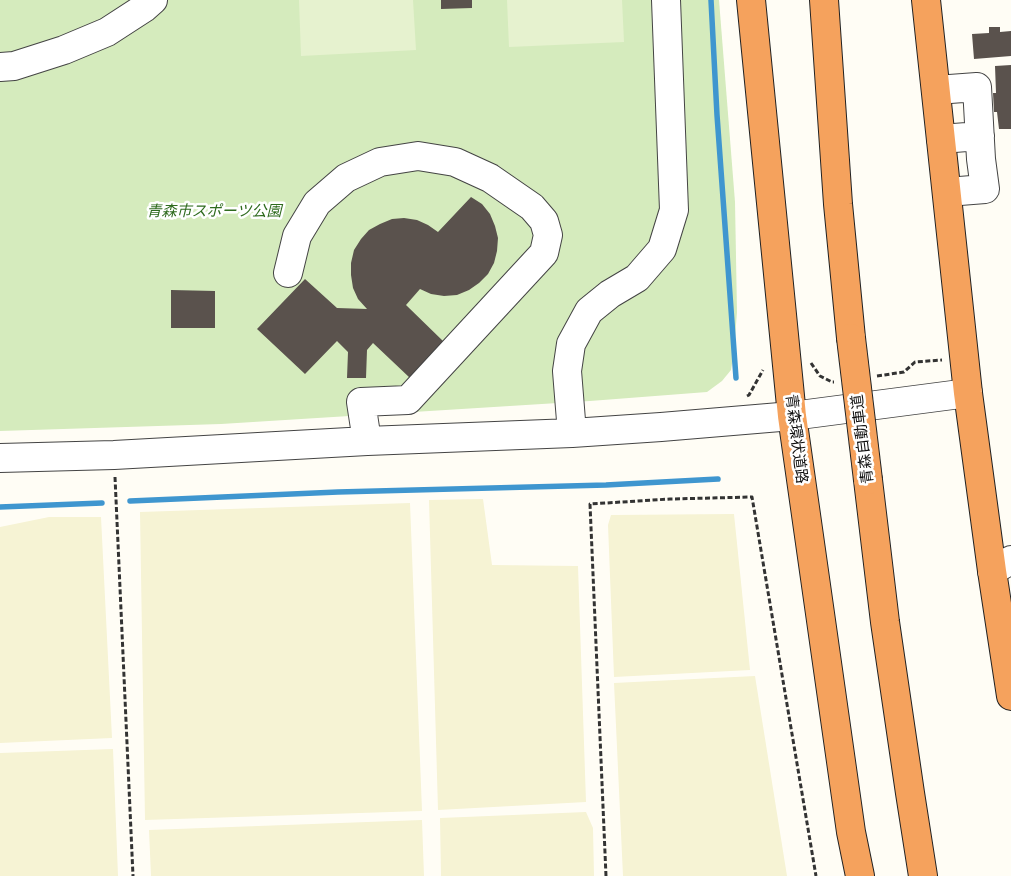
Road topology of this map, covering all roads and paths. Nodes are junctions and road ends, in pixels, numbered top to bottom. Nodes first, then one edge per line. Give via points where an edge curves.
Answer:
1 (153, 0) edge
2 (666, 0) edge
3 (751, 0) edge
4 (824, 0) edge
5 (926, 0) edge
6 (0, 67) edge
7 (936, 90) junction
8 (980, 136) junction
9 (941, 139) junction
10 (946, 192) junction
11 (288, 273) dead end
12 (964, 358) junction
13 (787, 361) junction
14 (868, 377) dead end
15 (841, 381) dead end
16 (968, 393) junction
17 (739, 396) dead end
18 (792, 416) junction
19 (572, 433) junction
20 (367, 441) junction
21 (114, 455) junction
22 (0, 458) edge
23 (1001, 565) edge
24 (1011, 696) edge
25 (132, 876) edge
26 (606, 876) edge
27 (816, 876) edge
28 (860, 876) edge
29 (924, 876) edge

1 - 6 street via 107,32 64,50 14,66
2 - 19 street via 674,210 662,248 637,278 589,311 571,344 567,371
3 - 13 highway, 青森環状道路
4 - 29 highway, 青森自動車道, bridge via 851,338 885,622
5 - 7 highway
7 - 8 street via 976,88
7 - 9 highway
8 - 9 street
8 - 10 street via 985,189
9 - 10 highway
10 - 12 highway
11 - 20 street via 297,236 317,203 346,178 380,162 418,156 455,162 490,178 532,207 544,221 548,235 544,253 408,400 361,402
12 - 14 path via 915,362 904,372
12 - 16 highway
13 - 15 path via 809,359 820,376 832,382
13 - 17 path via 766,365 749,396
13 - 18 highway, 青森環状道路
16 - 18 street
16 - 23 highway
18 - 19 street
18 - 28 highway, 青森環状道路
19 - 20 street
20 - 21 street
21 - 22 street
21 - 25 path
23 - 24 highway
26 - 27 path via 590,504 670,498 752,497

